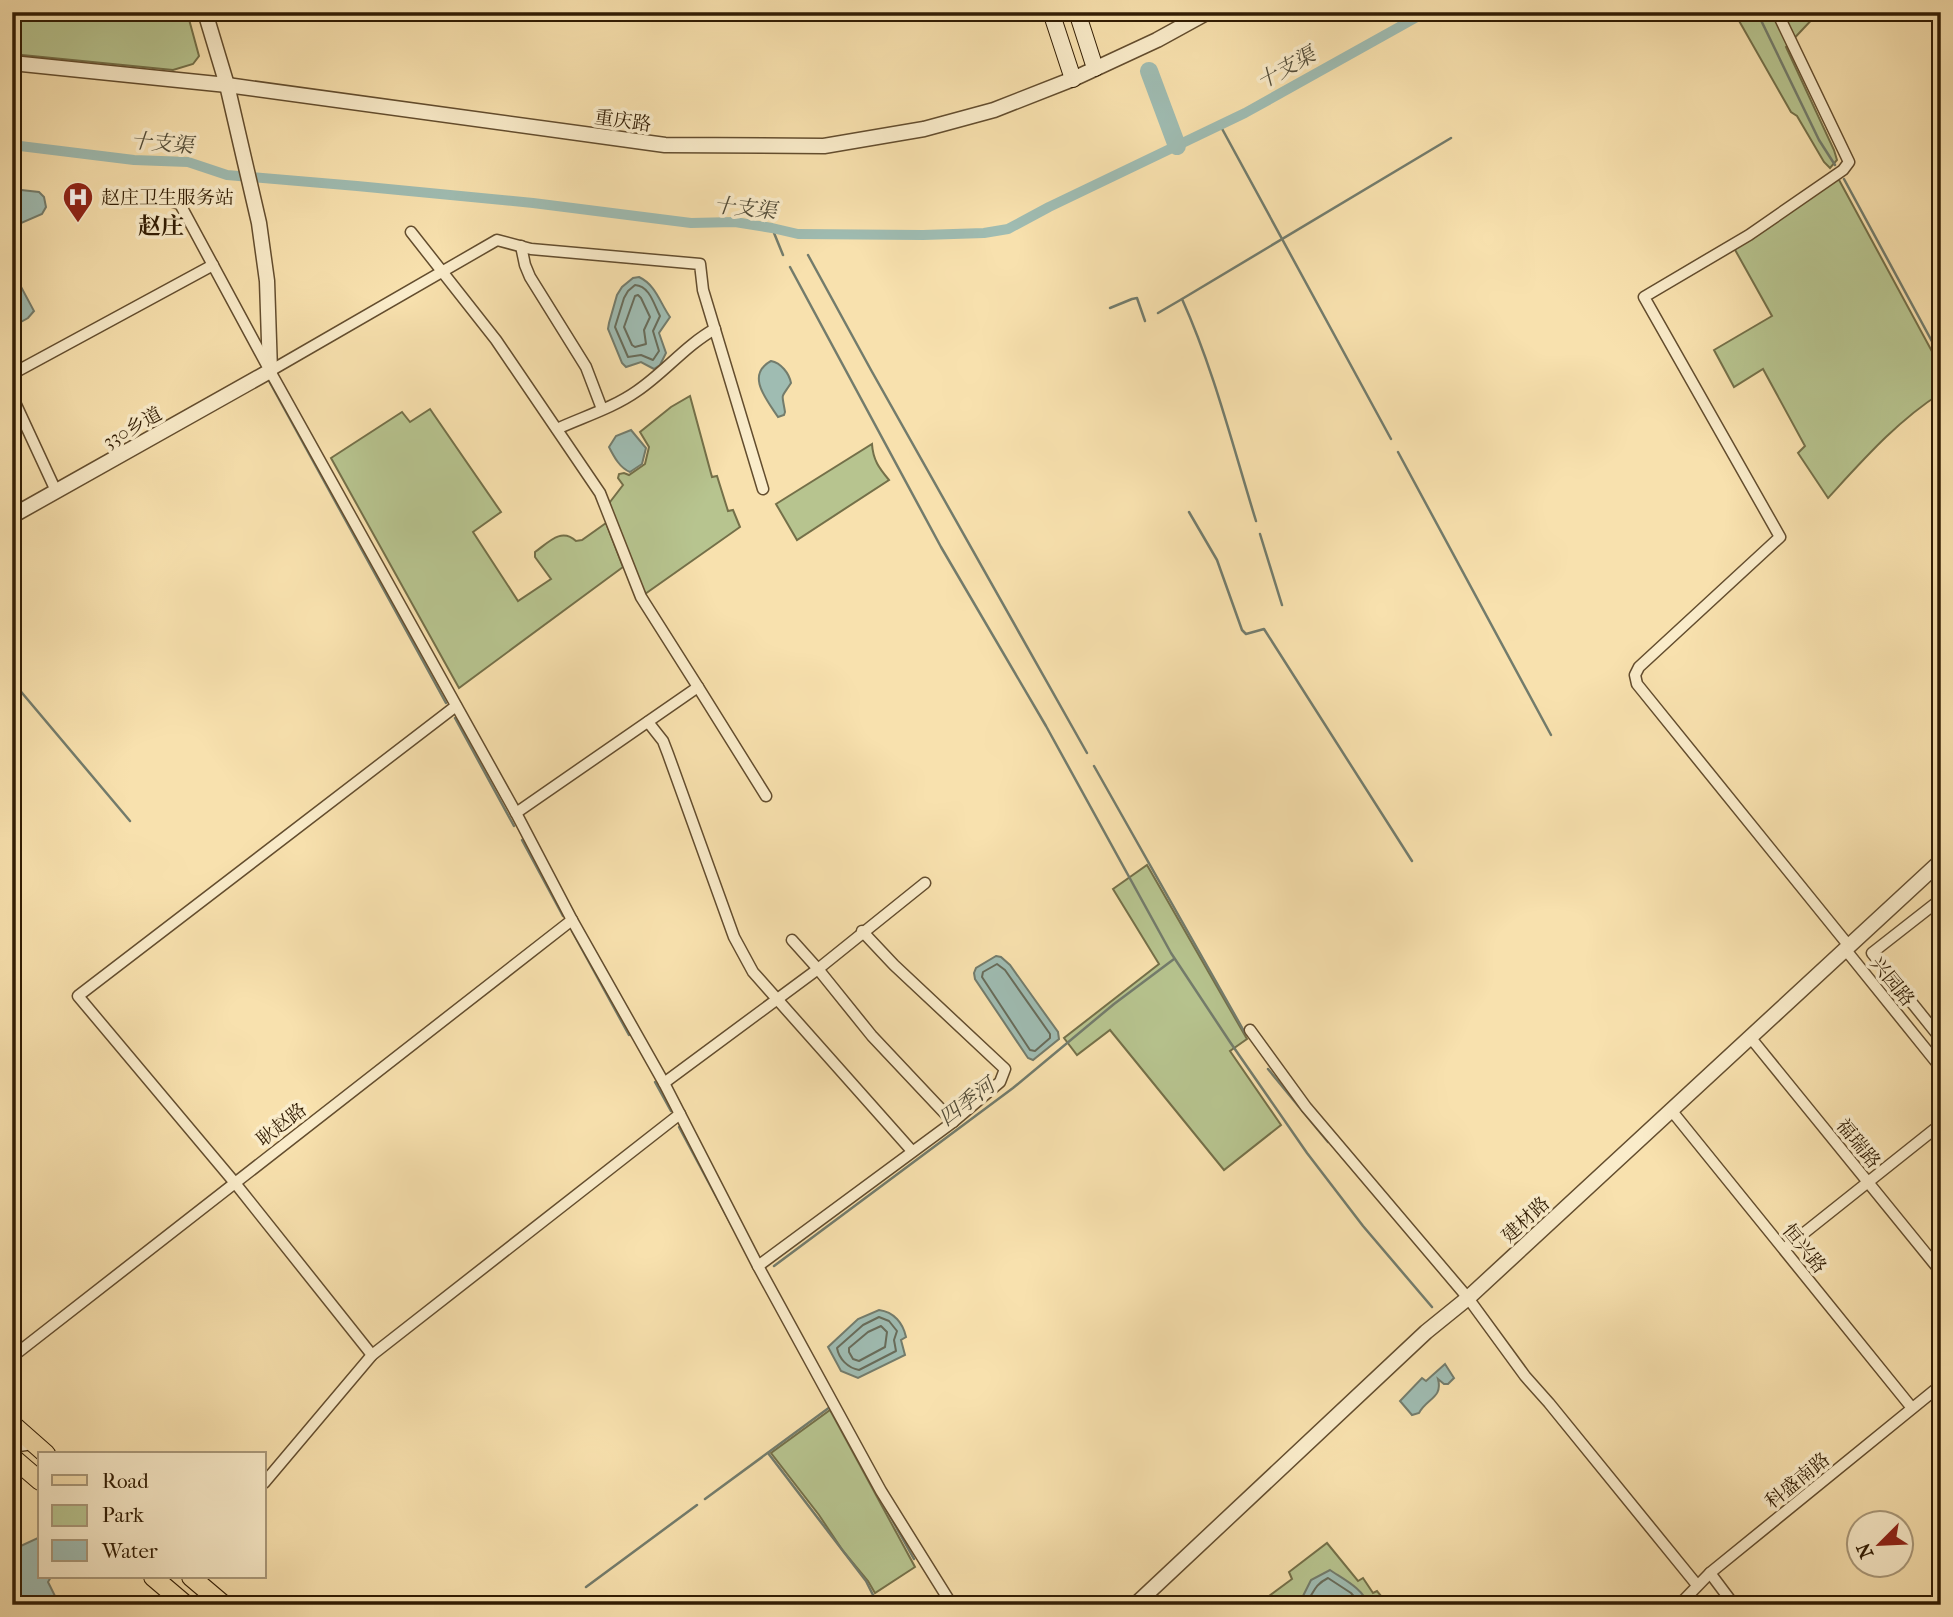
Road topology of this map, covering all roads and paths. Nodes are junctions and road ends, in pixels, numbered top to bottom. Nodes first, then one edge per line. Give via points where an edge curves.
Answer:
1 (205, 12) edge
2 (1051, 12) edge
3 (1077, 12) edge
4 (1208, 12) edge
5 (1777, 12) edge
6 (12, 63) edge
7 (1095, 68) junction
8 (1073, 79) junction
9 (227, 85) junction
10 (167, 200) dead end
11 (411, 232) dead end
12 (521, 246) junction
13 (213, 265) junction
14 (442, 271) junction
15 (715, 328) junction
16 (270, 371) junction
17 (12, 374) edge
18 (12, 396) edge
19 (602, 409) junction
20 (557, 429) junction
21 (763, 489) dead end
22 (56, 491) junction
23 (12, 516) edge
24 (698, 687) junction
25 (456, 706) junction
26 (649, 722) junction
27 (766, 796) dead end
28 (516, 813) junction
29 (1941, 861) edge
30 (925, 883) dead end
31 (1941, 899) edge
32 (572, 920) junction
33 (862, 931) junction
34 (792, 940) dead end
35 (1847, 948) junction
36 (818, 969) junction
37 (778, 998) junction
38 (1250, 1030) dead end
39 (1751, 1037) junction
40 (1941, 1039) edge
41 (1941, 1068) edge
42 (664, 1083) junction
43 (1671, 1110) junction
44 (680, 1114) junction
45 (953, 1122) junction
46 (1941, 1124) edge
47 (912, 1151) junction
48 (1868, 1182) junction
49 (234, 1183) junction
50 (1784, 1250) junction
51 (758, 1266) junction
52 (1941, 1272) edge
53 (1468, 1298) junction
54 (372, 1355) junction
55 (12, 1357) edge
56 (1941, 1385) edge
57 (1912, 1408) junction
58 (12, 1424) edge
59 (32, 1442) junction
60 (12, 1445) edge
61 (44, 1452) edge
62 (12, 1456) edge
63 (38, 1479) edge
64 (266, 1481) edge
65 (1710, 1573) junction
66 (154, 1578) edge
67 (192, 1578) edge
68 (1698, 1585) junction
69 (186, 1605) edge
70 (224, 1605) edge
71 (952, 1605) edge
72 (1135, 1605) edge
73 (1679, 1605) edge
74 (1734, 1605) edge

1 - 9 street
2 - 8 main road
3 - 7 main road
4 - 7 street, 重庆路
5 - 35 street, 兴园路 via 1849,162 1749,235 1644,297 1780,537 1639,667 1635,676
6 - 9 street, 重庆路
7 - 8 street, 重庆路
8 - 9 street, 重庆路 via 994,110 924,129 824,146 665,145
9 - 16 street via 259,223 267,281
10 - 13 street via 180,204
11 - 14 street
12 - 14 street via 497,240
12 - 15 street via 700,264
12 - 19 street via 530,277 586,367
13 - 16 street
13 - 17 street
14 - 16 street
14 - 20 street
15 - 19 street via 639,390
15 - 21 street
16 - 22 street, 330乡道
16 - 25 street
18 - 22 street
19 - 20 street
20 - 24 street via 600,493 641,597
22 - 23 street, 330乡道
24 - 26 street
24 - 27 street
25 - 28 street
25 - 49 street via 78,996
26 - 28 street
26 - 37 street via 663,741 734,937 754,972
28 - 32 street
29 - 35 street, 建材路
30 - 33 street
31 - 40 street via 1872,953
32 - 42 street
32 - 49 street, 耿赵路
33 - 36 street
33 - 45 street via 1005,1069 1000,1082
34 - 36 street
35 - 39 street, 建材路
35 - 41 street, 兴园路
36 - 37 street
36 - 45 street via 872,1036
37 - 42 street
37 - 47 street
38 - 53 street via 1306,1107
39 - 43 street, 建材路
39 - 48 street, 福瑞路
42 - 44 street
43 - 50 street, 恒兴路
43 - 53 street, 建材路
44 - 51 street
44 - 54 street
45 - 47 street
46 - 48 street
47 - 51 street
48 - 50 street
48 - 52 street, 福瑞路
49 - 54 street
49 - 55 street, 耿赵路
50 - 57 street, 恒兴路
51 - 71 street via 881,1491
53 - 68 street via 1525,1377
53 - 72 street, 建材路
54 - 64 street
56 - 57 street, 科盛南路
57 - 65 street, 科盛南路
58 - 59 main road
59 - 60 street
59 - 61 main road
59 - 62 street
62 - 63 main road
65 - 68 street, 科盛南路
65 - 74 street
66 - 69 main road
67 - 70 main road
68 - 73 street, 科盛南路

